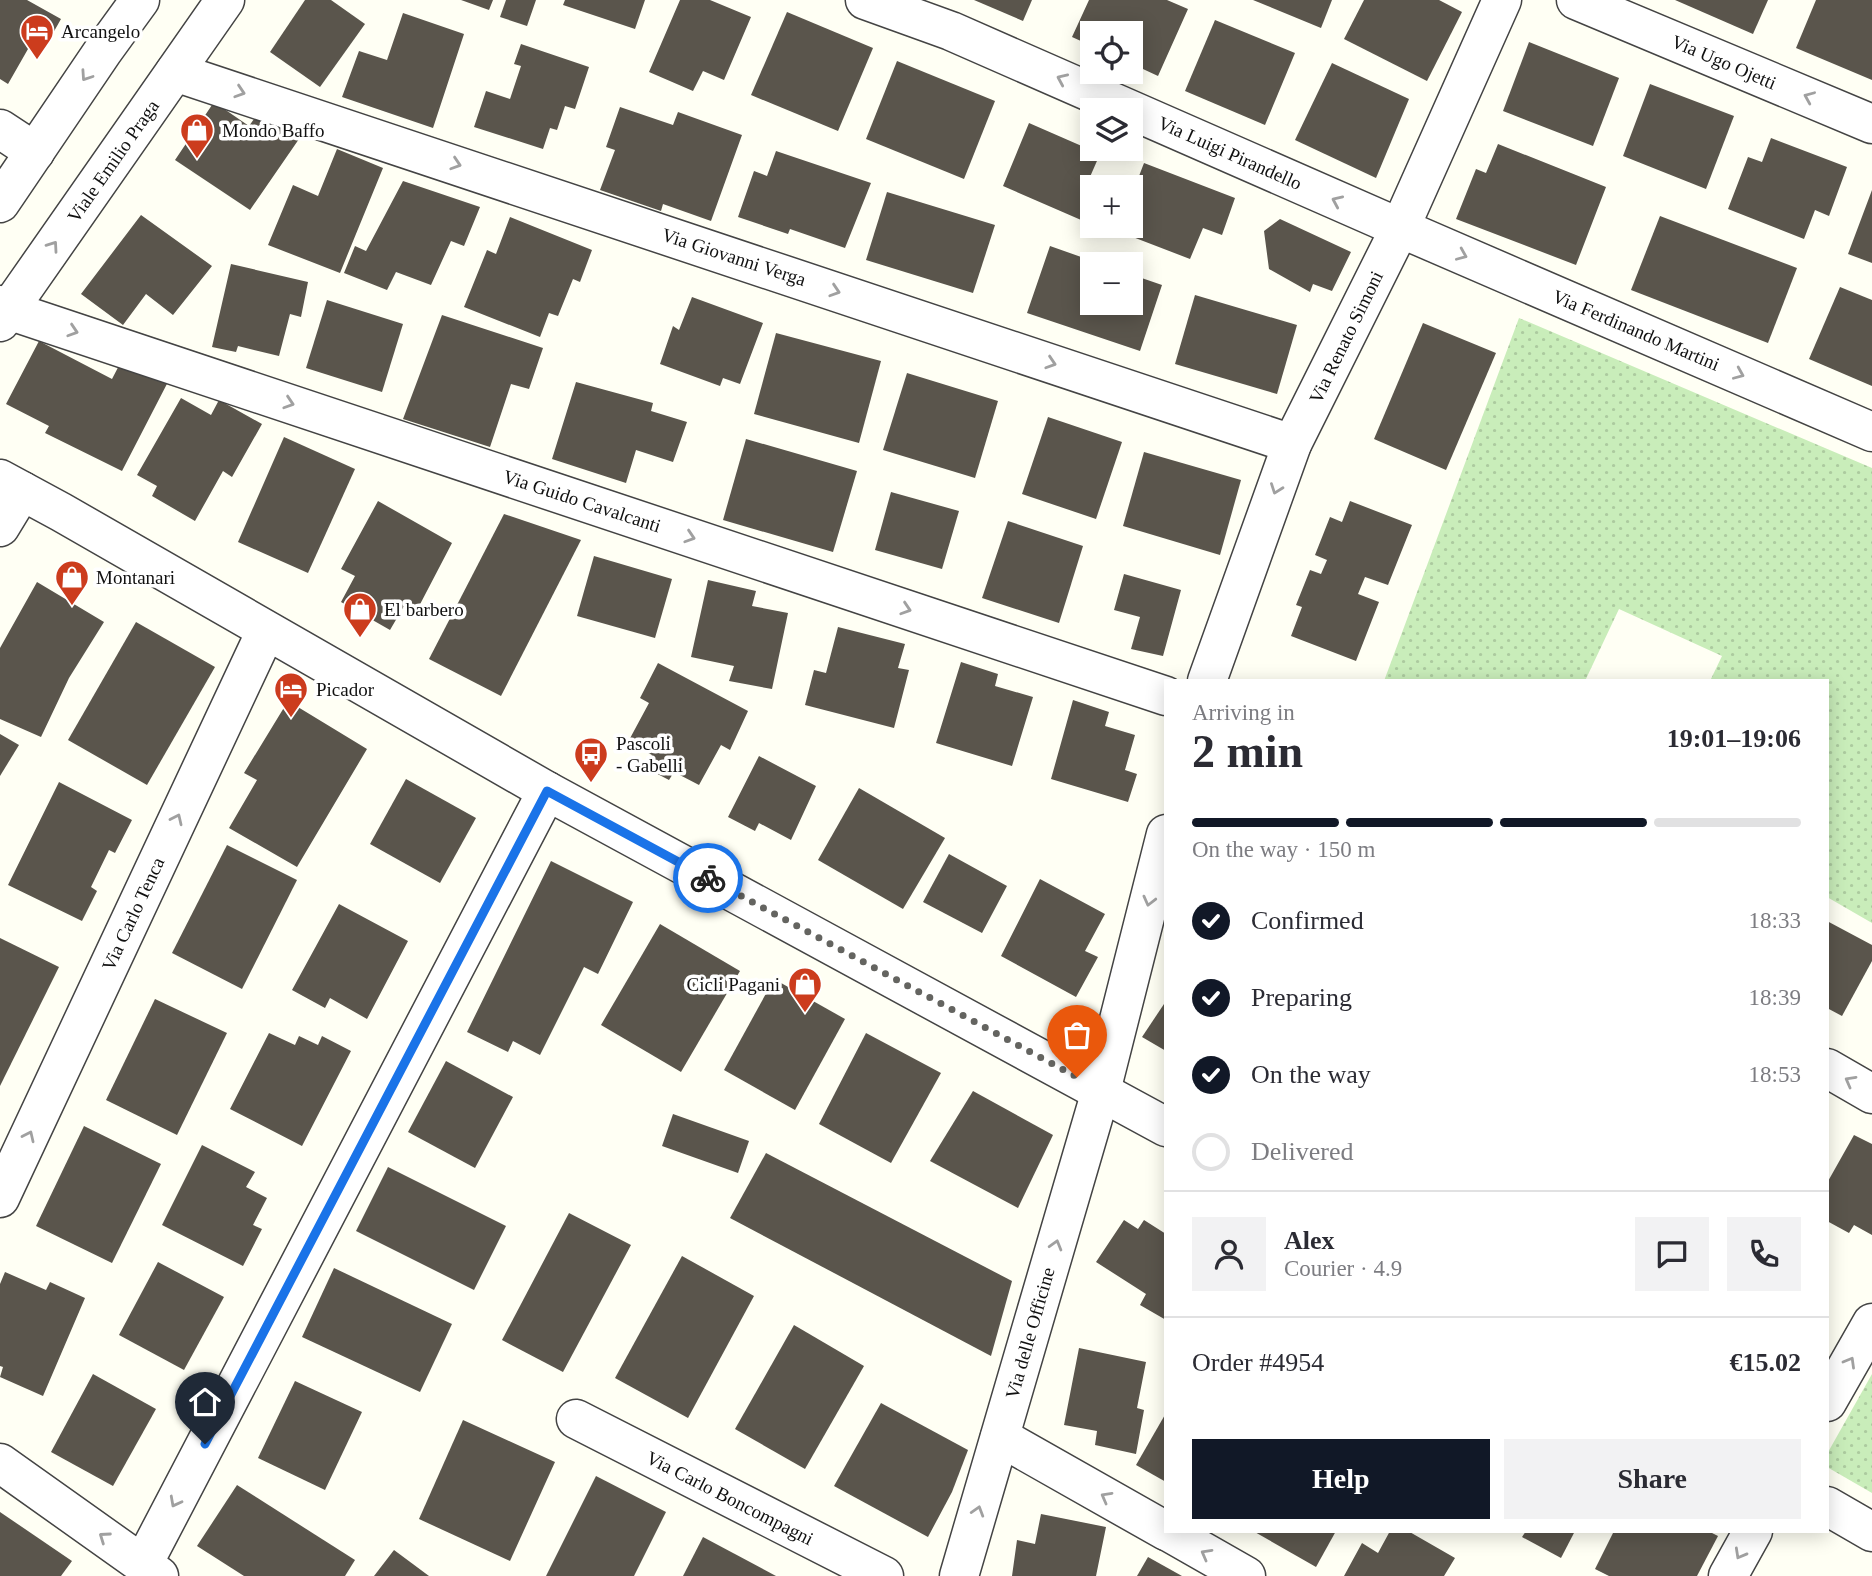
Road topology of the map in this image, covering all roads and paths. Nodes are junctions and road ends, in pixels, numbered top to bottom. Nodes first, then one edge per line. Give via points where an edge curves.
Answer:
1 (140, 0) edge
2 (225, 0) edge
3 (865, 0) edge
4 (1502, 0) edge
5 (1576, 0) edge
6 (176, 72) junction
7 (1872, 124) edge
8 (0, 129) edge
9 (35, 152) junction
10 (0, 203) edge
11 (1400, 228) junction
12 (3, 312) edge
13 (1872, 432) edge
14 (1293, 444) junction
15 (11, 485) edge
16 (0, 527) edge
17 (266, 631) junction
18 (1208, 679) edge
19 (1164, 695) edge
20 (547, 791) junction
21 (1164, 842) edge
22 (1829, 1070) edge
23 (1101, 1091) junction
24 (1872, 1094) edge
25 (1164, 1126) edge
26 (0, 1198) edge
27 (1872, 1323) edge
28 (1829, 1398) edge
29 (576, 1419) dead end
30 (1000, 1437) junction
31 (0, 1463) edge
32 (1829, 1507) edge
33 (1164, 1530) edge
34 (1872, 1532) edge
35 (1170, 1533) edge
36 (1752, 1533) edge
37 (151, 1570) edge
38 (884, 1576) edge
39 (959, 1576) edge
40 (1246, 1576) edge
41 (1728, 1576) edge

1 -> 9 street
2 - 6 street, Viale Emilio Praga
11 -> 3 street, Via Luigi Pirandello via 951,31
4 - 11 street, Via Renato Simoni
7 -> 5 street, Via Ugo Ojetti
12 -> 6 street, Viale Emilio Praga
6 -> 14 street, Via Giovanni Verga
8 - 9 street
9 - 10 street
11 -> 13 street, Via Ferdinando Martini
11 - 14 street, Via Renato Simoni
12 -> 19 street, Via Guido Cavalcanti
14 -> 18 street, Via Renato Simoni
15 - 16 street
15 - 17 street
17 - 20 street
26 -> 17 street, Via Carlo Tenca
20 - 23 street
20 -> 37 street
21 -> 23 street
24 -> 22 street
23 - 25 street
30 -> 23 street, Via delle Officine
28 -> 27 street
29 - 38 street, Via Carlo Boncompagni
33 -> 30 street
39 -> 30 street, Via delle Officine
37 -> 31 street
32 - 34 street
40 -> 35 street
36 -> 41 street

